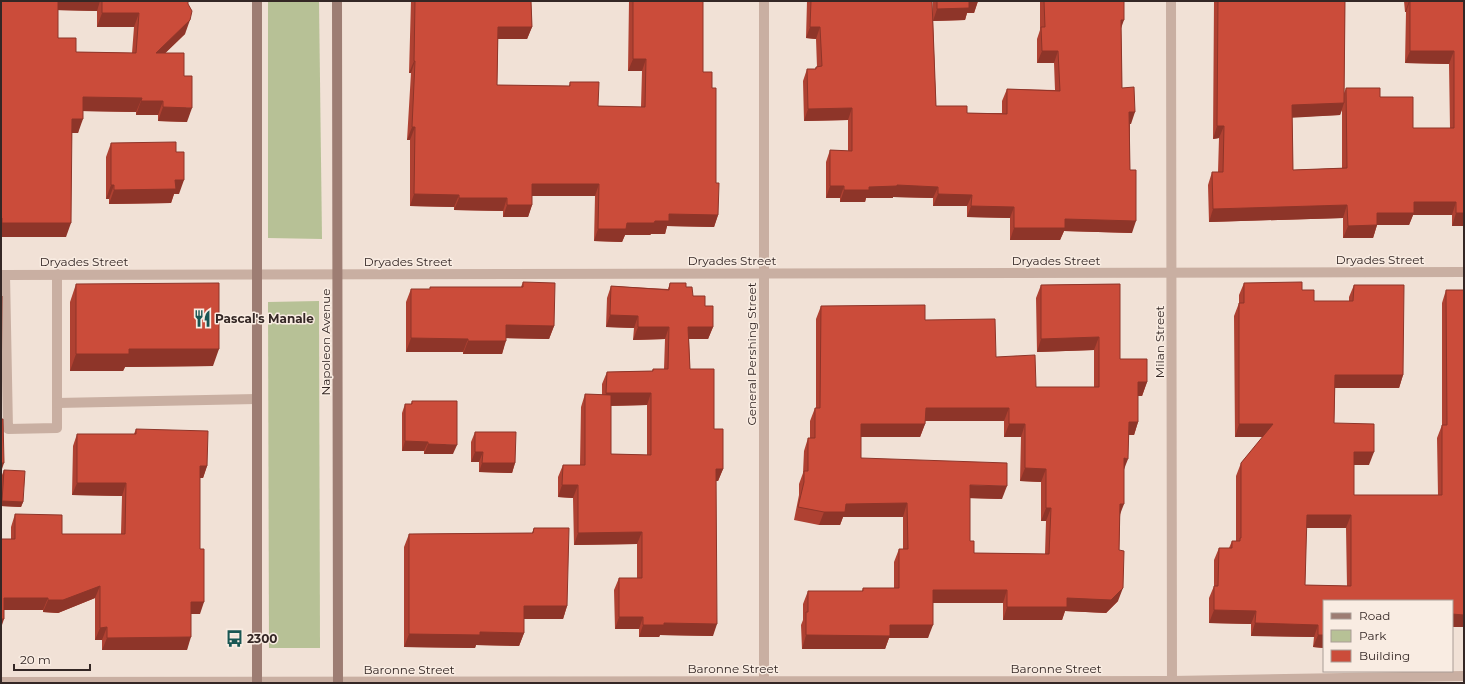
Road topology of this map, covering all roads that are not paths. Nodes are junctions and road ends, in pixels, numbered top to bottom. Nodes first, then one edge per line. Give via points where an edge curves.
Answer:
1 (257, 1) edge
2 (337, 1) edge
3 (764, 1) edge
4 (1171, 1) edge
5 (1464, 272) edge
6 (764, 273) junction
7 (1172, 273) junction
8 (57, 274) junction
9 (257, 274) junction
10 (338, 274) junction
11 (3, 275) edge
12 (257, 398) junction
13 (57, 403) junction
14 (1464, 676) edge
15 (1, 682) edge
16 (257, 682) edge
17 (338, 682) edge
18 (764, 682) edge
19 (1172, 682) edge

1 - 9 main road
2 - 10 main road, Napoleon Avenue
3 - 6 street, General Pershing Street
4 - 7 street, Milan Street
5 - 7 street, Dryades Street
6 - 7 street, Dryades Street
6 - 10 street, Dryades Street
6 - 18 street, General Pershing Street
7 - 19 street, Milan Street
8 - 9 street, Dryades Street
8 - 11 street, Dryades Street
8 - 13 street
9 - 10 street, Dryades Street
9 - 12 main road
10 - 17 main road, Napoleon Avenue
11 - 13 street via 8,429 57,428
12 - 13 street
12 - 16 main road
14 - 19 street, Baronne Street
15 - 16 street, Baronne Street
16 - 17 street, Baronne Street
17 - 18 street, Baronne Street
18 - 19 street, Baronne Street

